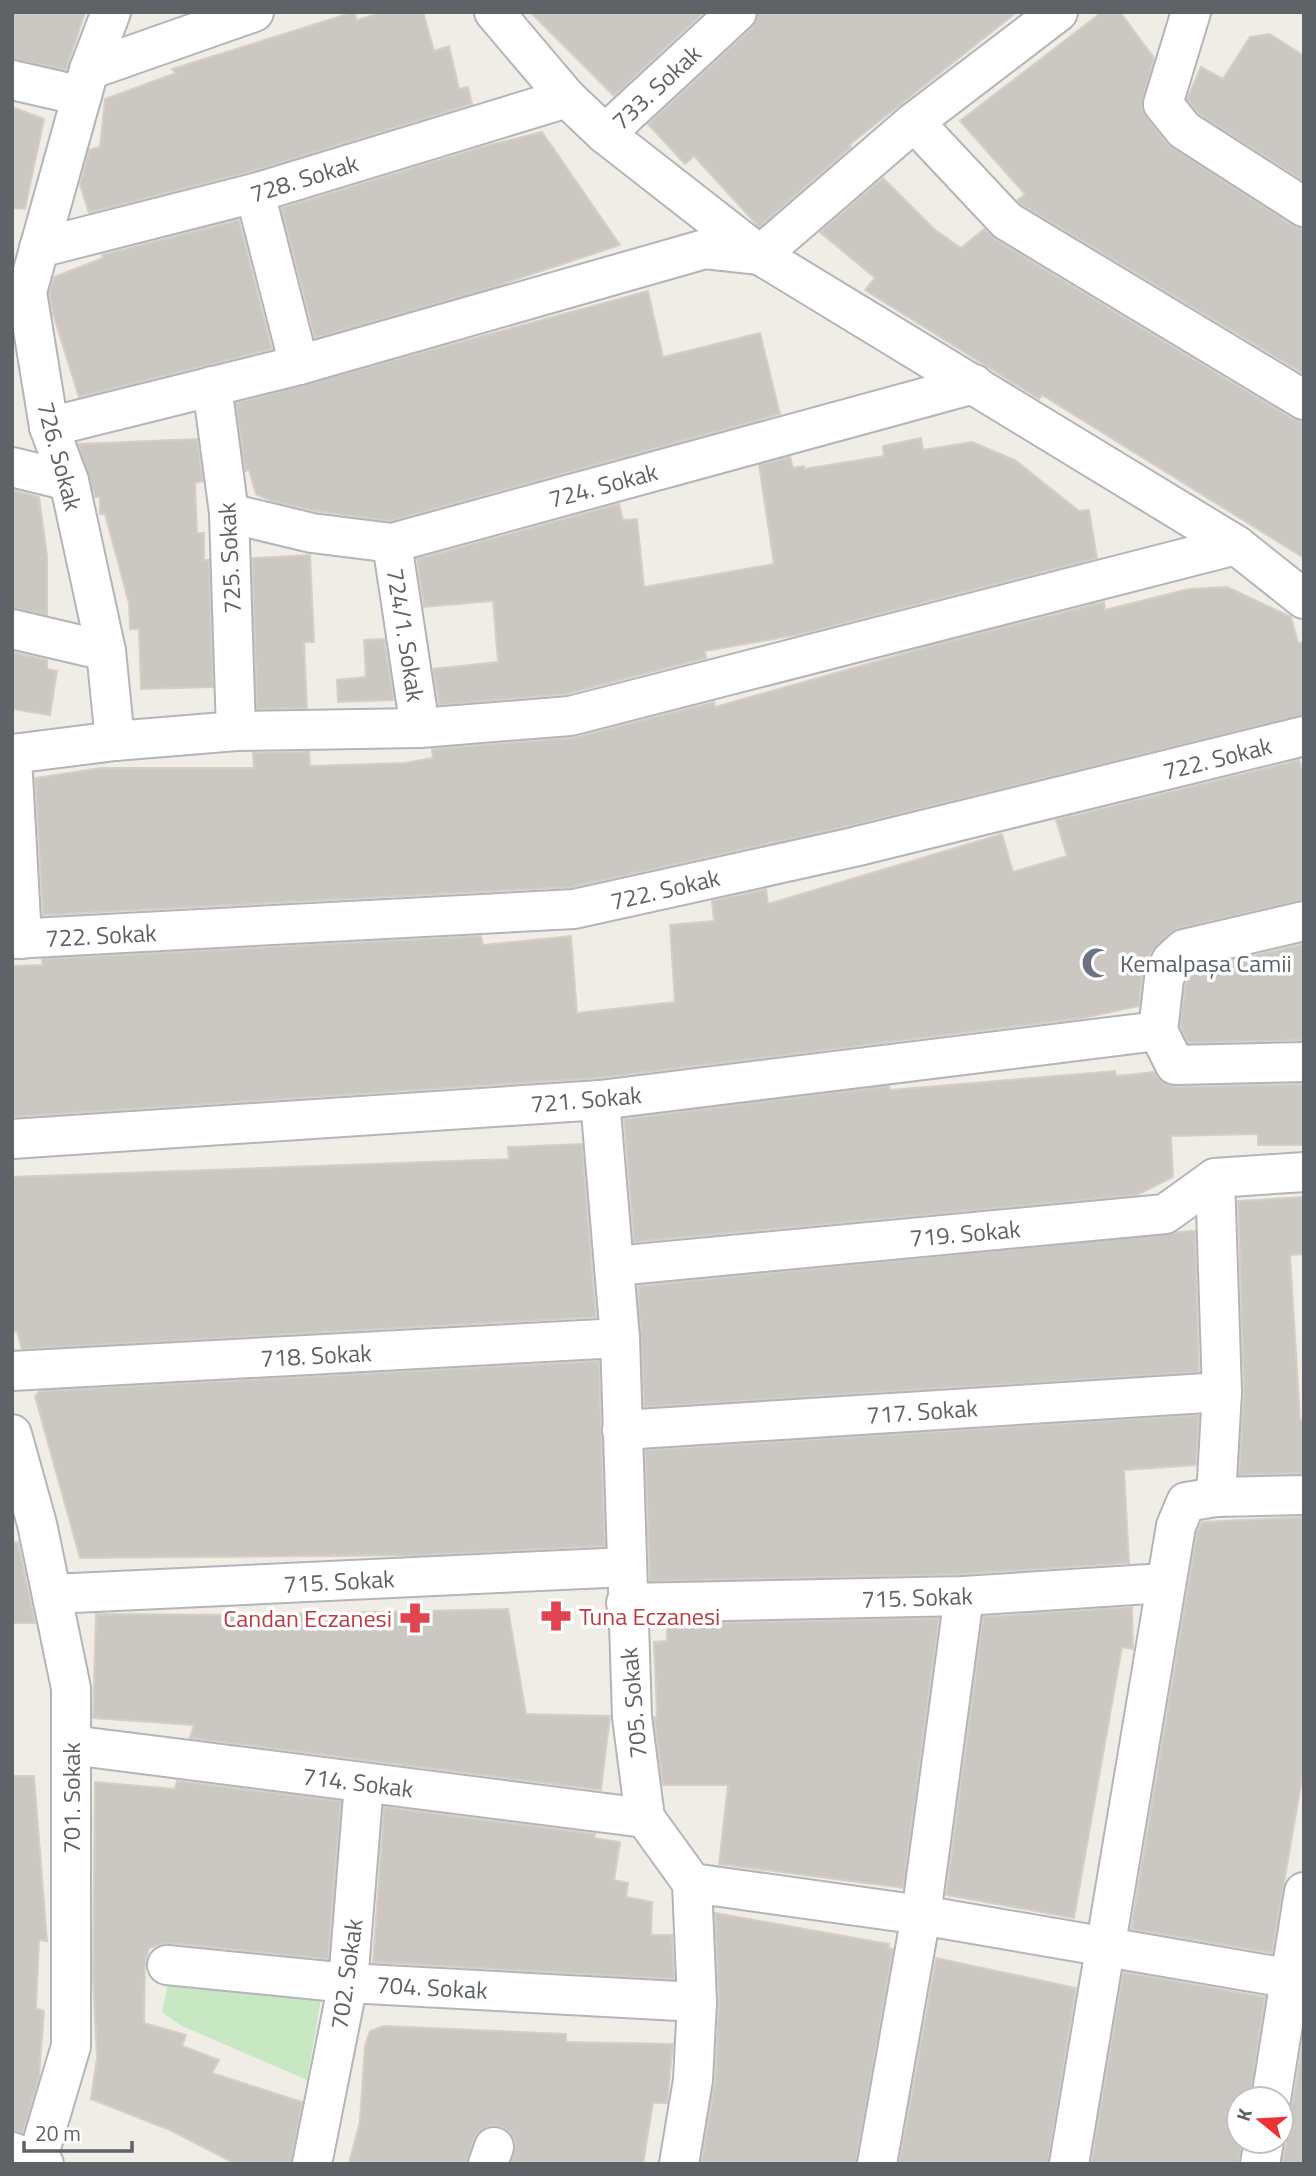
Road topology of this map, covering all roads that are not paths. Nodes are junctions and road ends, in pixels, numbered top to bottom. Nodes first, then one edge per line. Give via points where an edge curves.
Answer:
1 (111, 12) edge
2 (254, 12) edge
3 (494, 12) edge
4 (737, 12) edge
5 (1058, 12) edge
6 (1191, 12) edge
7 (12, 80) edge
8 (85, 83) junction
9 (567, 98) junction
10 (914, 122) junction
11 (605, 134) junction
12 (255, 193) junction
13 (1304, 207) edge
14 (38, 248) junction
15 (760, 255) junction
16 (20, 290) edge
17 (299, 365) junction
18 (974, 384) junction
19 (212, 386) junction
20 (1304, 400) edge
21 (48, 426) junction
22 (12, 467) edge
23 (69, 481) junction
24 (229, 513) junction
25 (392, 542) junction
26 (1236, 545) junction
27 (1304, 599) edge
28 (12, 629) edge
29 (106, 651) junction
30 (420, 728) junction
31 (236, 731) junction
32 (1304, 736) edge
33 (115, 741) junction
34 (12, 755) edge
35 (1304, 921) edge
36 (17, 939) edge
37 (1158, 1031) junction
38 (1304, 1062) edge
39 (600, 1100) junction
40 (12, 1139) edge
41 (1304, 1172) edge
42 (1215, 1178) junction
43 (615, 1266) junction
44 (620, 1338) junction
45 (12, 1371) edge
46 (1223, 1392) junction
47 (622, 1430) junction
48 (12, 1434) edge
49 (1304, 1495) edge
50 (1216, 1497) junction
51 (1165, 1583) junction
52 (627, 1585) junction
53 (52, 1594) junction
54 (964, 1596) junction
55 (71, 1745) junction
56 (364, 1783) junction
57 (645, 1818) junction
58 (692, 1883) junction
59 (1304, 1892) edge
60 (921, 1915) junction
61 (1105, 1947) junction
62 (167, 1965) dead end
63 (1298, 1980) edge
64 (348, 1983) junction
65 (697, 2002) junction
66 (1274, 2085) edge
67 (32, 2160) edge
68 (312, 2164) edge
69 (680, 2164) edge
70 (877, 2164) edge
71 (1069, 2164) edge

1 - 8 street, 726. Sokak
2 - 8 street
3 - 9 street
4 - 11 street, 733. Sokak
5 - 10 street
6 - 13 street via 1163,104 1184,130
7 - 8 street
8 - 14 street, 726. Sokak
9 - 11 street
9 - 12 street, 728. Sokak
10 - 15 street
10 - 20 street via 1007,221
11 - 15 street
12 - 14 street, 728. Sokak
12 - 17 street
14 - 16 street, 726. Sokak
15 - 17 street via 705,249
15 - 18 street
16 - 21 street, 726. Sokak
17 - 19 street
18 - 25 street, 724. Sokak
18 - 26 street
19 - 21 street
19 - 24 street, 725. Sokak
21 - 23 street, 726. Sokak
22 - 23 street
23 - 29 street, 726. Sokak
24 - 25 street, 724. Sokak via 312,533
24 - 31 street, 725. Sokak
25 - 30 street, 724/1. Sokak
26 - 27 street
26 - 30 street via 570,716
28 - 29 street
29 - 33 street, 726. Sokak
30 - 31 street
31 - 33 street
32 - 36 street, 722. Sokak via 854,847 574,909
33 - 34 street
34 - 36 street
35 - 37 street via 1184,949 1171,961 1164,979
37 - 38 street via 1175,1065
37 - 39 street, 721. Sokak
39 - 40 street, 721. Sokak
39 - 43 street, 705. Sokak
41 - 42 street
42 - 43 street, 719. Sokak via 1165,1214
42 - 46 street
43 - 44 street, 705. Sokak
44 - 45 street, 718. Sokak
44 - 47 street, 705. Sokak
46 - 47 street, 717. Sokak
46 - 50 street
47 - 52 street, 705. Sokak
48 - 53 street, 701. Sokak
49 - 50 street
50 - 51 street via 1186,1502
51 - 54 street, 715. Sokak
51 - 61 street
52 - 53 street, 715. Sokak
52 - 54 street, 715. Sokak
52 - 57 street, 705. Sokak via 632,1717
53 - 55 street, 701. Sokak via 71,1688
54 - 60 street
55 - 56 street, 714. Sokak
55 - 67 street, 701. Sokak via 71,2046
56 - 57 street, 714. Sokak
56 - 64 street, 702. Sokak
57 - 58 street, 705. Sokak
58 - 60 street
58 - 65 street
59 - 63 street
60 - 61 street
60 - 70 street
61 - 63 street
61 - 71 street
62 - 64 street, 704. Sokak
63 - 66 street
64 - 65 street, 704. Sokak
64 - 68 street, 702. Sokak
65 - 69 street via 693,2080

